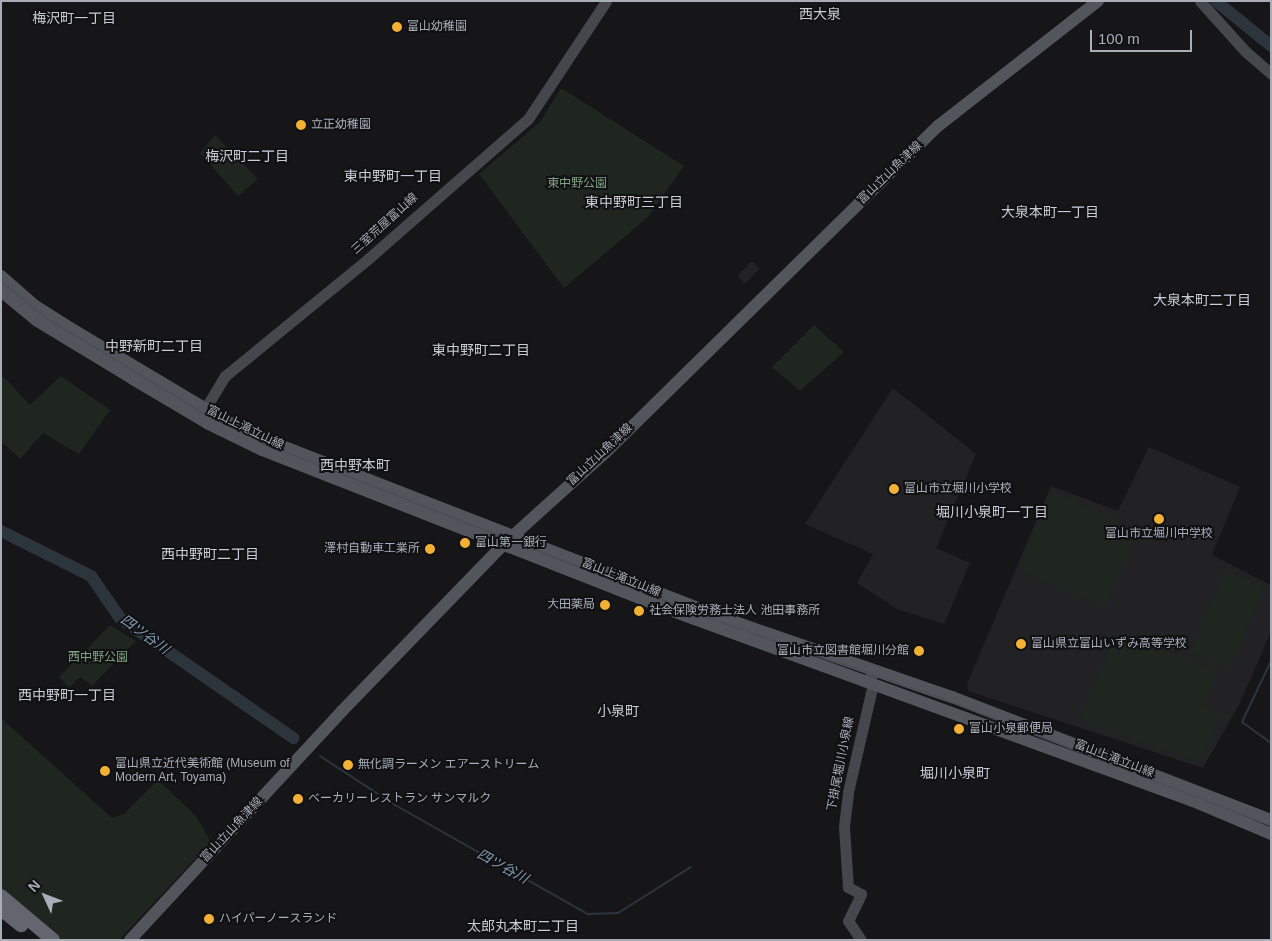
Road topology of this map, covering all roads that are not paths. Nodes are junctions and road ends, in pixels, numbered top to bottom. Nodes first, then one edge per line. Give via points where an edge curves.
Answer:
1 (606, 1) edge
2 (1098, 1) edge
3 (1200, 1) edge
4 (1271, 74) edge
5 (1, 276) edge
6 (1, 291) edge
7 (205, 409) junction
8 (513, 535) junction
9 (502, 545) junction
10 (871, 676) junction
11 (1271, 820) edge
12 (1271, 834) edge
13 (1, 896) edge
14 (1, 909) edge
15 (39, 940) edge
16 (53, 940) edge
17 (130, 940) edge
18 (861, 940) edge

1 - 7 main road, 三室荒屋富山線 via 528,119 369,258 226,376
2 - 8 main road, 富山立山魚津線 via 938,126 604,453
3 - 4 main road
5 - 7 main road, 富山上滝立山線 via 45,312
6 - 9 main road, 富山上滝立山線 via 36,320 207,423 262,450
7 - 8 main road, 富山上滝立山線 via 272,442
8 - 9 main road, 富山立山魚津線
8 - 10 main road, 富山上滝立山線
9 - 10 main road, 富山上滝立山線
9 - 17 main road, 富山立山魚津線 via 335,718
10 - 11 main road, 富山上滝立山線 via 952,697
10 - 12 main road, 富山上滝立山線 via 1193,800
10 - 18 main road, 下掛尾堀川小泉線 via 844,826 848,887 861,894 848,921
13 - 16 highway
14 - 15 highway

